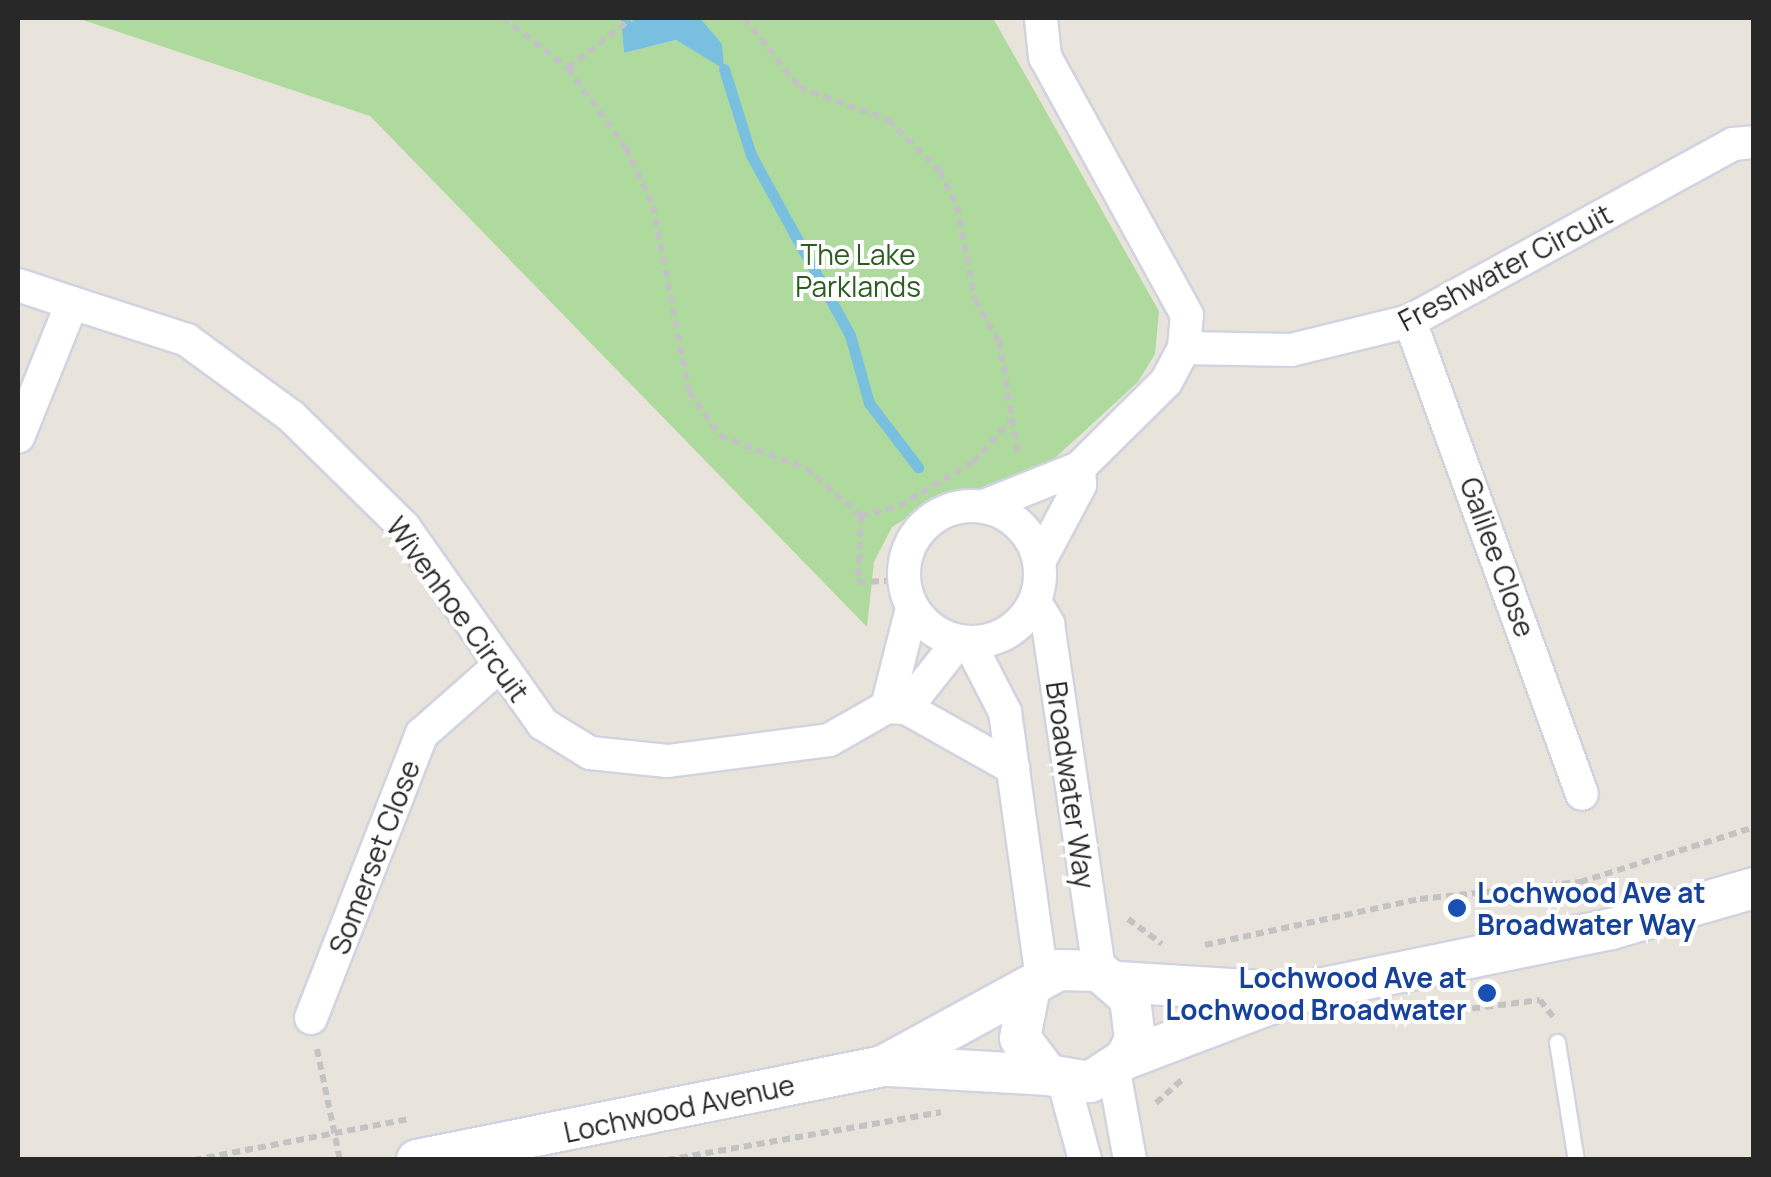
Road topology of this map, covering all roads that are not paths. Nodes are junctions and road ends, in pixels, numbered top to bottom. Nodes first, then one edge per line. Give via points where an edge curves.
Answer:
1 (1041, 18) edge
2 (1754, 142) edge
3 (18, 285) edge
4 (72, 303) junction
5 (1410, 321) junction
6 (1184, 348) junction
7 (18, 437) edge
8 (1079, 468) junction
9 (984, 506) junction
10 (1040, 560) junction
11 (1035, 602) junction
12 (901, 604) junction
13 (964, 642) junction
14 (498, 667) junction
15 (897, 708) junction
16 (1012, 768) junction
17 (1582, 794) dead end
18 (1754, 888) edge
19 (1108, 976) junction
20 (1036, 985) junction
21 (1299, 992) junction
22 (311, 1018) road end
23 (1557, 1042) road end
24 (1120, 1065) junction
25 (883, 1066) junction
26 (1056, 1079) junction
27 (416, 1160) edge
28 (1085, 1160) edge
29 (1130, 1160) edge
30 (1576, 1160) edge

1 - 6 street via 1045,56 1187,314
2 - 5 street, Freshwater Circuit via 1734,144
3 - 4 street, Wivenhoe Circuit
4 - 7 street
4 - 14 street, Wivenhoe Circuit via 187,340 291,416 404,527
5 - 6 street, Freshwater Circuit via 1291,350
5 - 17 street, Galilee Close
6 - 8 street via 1166,382
8 - 9 street via 1065,466 1044,486
8 - 10 street via 1080,484
9 - 10 street via 1020,524
9 - 12 street via 945,510 915,534 902,571
10 - 11 street, Broadwater Way
11 - 13 street via 1008,632
11 - 19 street, Broadwater Way via 1048,624 1089,913
12 - 13 street, Broadwater Way
12 - 15 street
13 - 15 street, Wivenhoe Circuit
13 - 16 street, Broadwater Way via 1004,712
14 - 15 street, Wivenhoe Circuit via 543,724 624,761 791,749
14 - 22 street, Somerset Close via 422,734
15 - 16 street, Broadwater Way
16 - 20 street, Broadwater Way
18 - 21 street, Lochwood Avenue via 1611,928
19 - 20 street, Lochwood Avenue
19 - 21 street, Lochwood Avenue
19 - 24 street via 1136,1018
20 - 25 street, Lochwood Avenue
20 - 26 street via 1020,1038
21 - 24 street, Lochwood Avenue
23 - 30 lane
24 - 26 street, Lochwood Avenue
24 - 29 street
25 - 26 street, Lochwood Avenue
25 - 27 street, Lochwood Avenue
26 - 28 street

